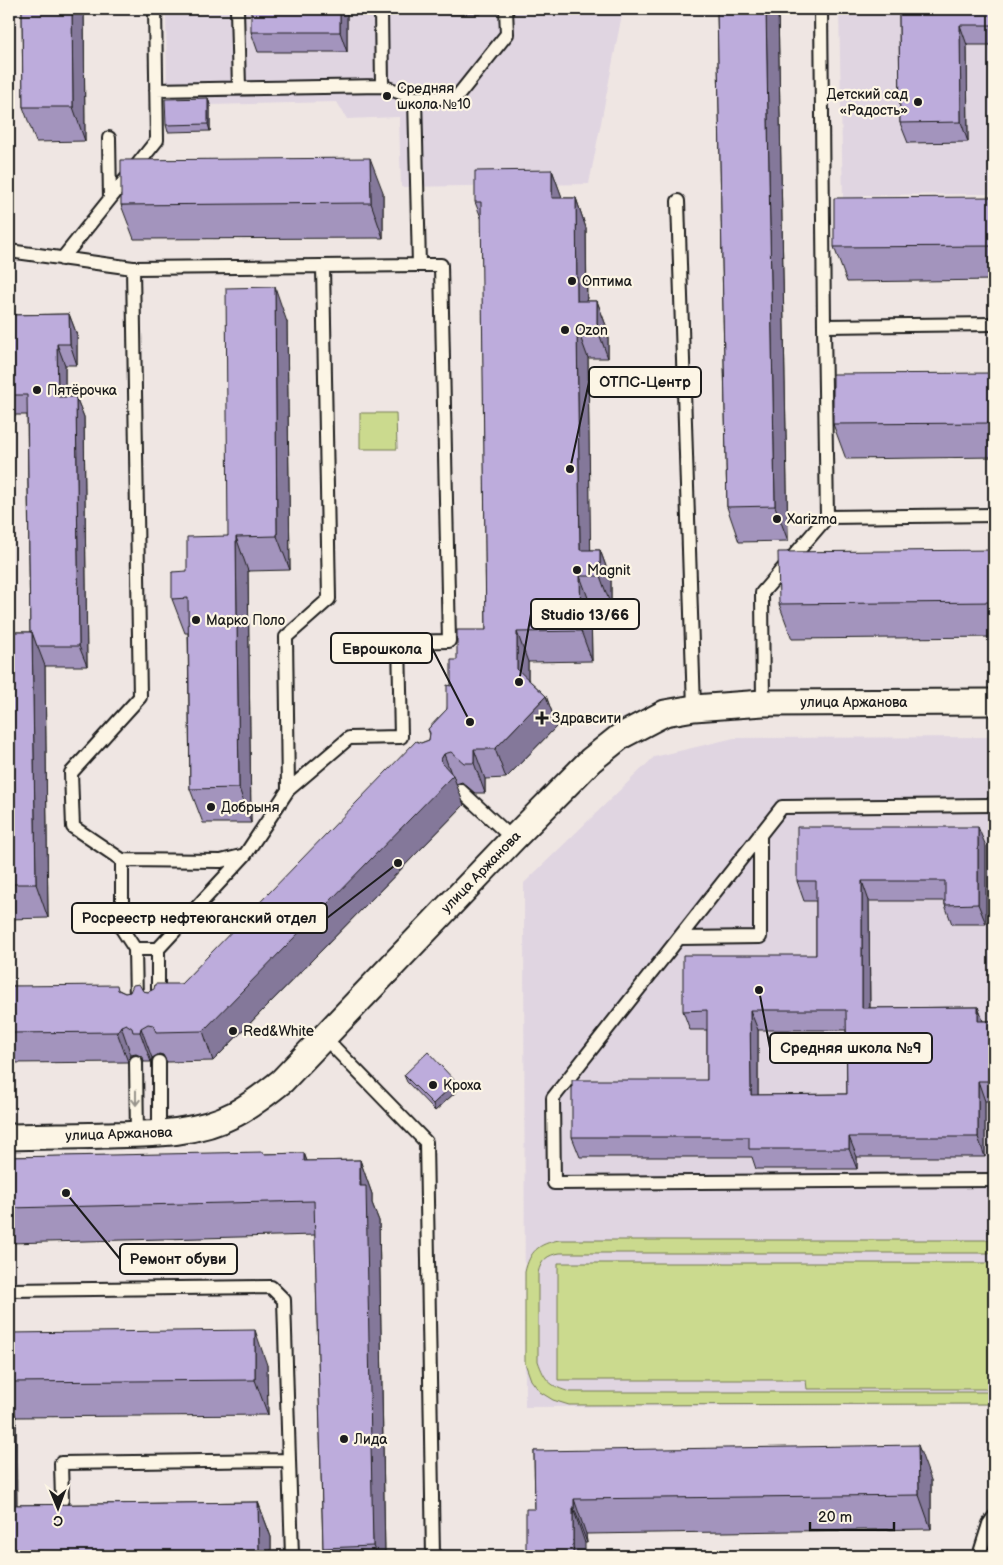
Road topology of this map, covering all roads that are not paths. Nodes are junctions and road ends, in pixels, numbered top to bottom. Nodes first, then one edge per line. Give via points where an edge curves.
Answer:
1 (155, 9) edge
2 (238, 9) edge
3 (381, 9) edge
4 (506, 9) edge
5 (821, 9) edge
6 (382, 86) junction
7 (239, 88) junction
8 (156, 90) junction
9 (415, 98) junction
10 (109, 138) dead end
11 (110, 199) junction
12 (678, 201) dead end
13 (9, 251) edge
14 (62, 259) junction
15 (419, 265) junction
16 (323, 267) junction
17 (133, 268) junction
18 (994, 324) edge
19 (824, 326) junction
20 (994, 515) edge
21 (827, 517) junction
22 (994, 702) edge
23 (763, 703) junction
24 (694, 708) junction
25 (401, 736) junction
26 (414, 748) edge
27 (288, 790) junction
28 (460, 790) edge
29 (994, 805) edge
30 (760, 834) junction
31 (513, 839) junction
32 (246, 855) junction
33 (122, 860) junction
34 (679, 938) junction
35 (136, 949) junction
36 (158, 949) junction
37 (136, 1014) edge
38 (158, 1014) edge
39 (324, 1037) junction
40 (136, 1062) edge
41 (159, 1062) edge
42 (148, 1134) junction
43 (9, 1137) edge
44 (994, 1180) edge
45 (9, 1290) edge
46 (289, 1460) junction
47 (62, 1500) dead end
48 (994, 1517) edge
49 (292, 1556) edge
50 (433, 1556) edge
51 (979, 1556) edge

1 - 8 lane
2 - 7 lane
3 - 6 lane
4 - 9 lane via 507,34 456,98
5 - 19 lane
6 - 7 lane
6 - 9 lane
7 - 8 lane
8 - 11 lane via 157,140
9 - 15 lane
10 - 11 lane
11 - 14 lane
12 - 24 lane
13 - 14 lane
14 - 17 lane
15 - 16 lane
15 - 25 lane via 441,265 449,641 399,642
16 - 17 lane
16 - 27 lane via 329,599 286,637
17 - 33 lane via 140,697 71,773 73,827
18 - 19 lane
19 - 21 lane
20 - 21 lane
21 - 23 lane via 762,593
22 - 23 street, улица Аржанова
23 - 24 street, улица Аржанова
24 - 31 street, улица Аржанова via 665,713 621,736 591,760
25 - 26 lane
25 - 27 lane via 349,738
27 - 32 lane
28 - 31 lane
29 - 30 lane via 782,807
30 - 34 lane
30 - 34 lane via 760,937
31 - 39 street, улица Аржанова
32 - 33 lane via 221,861
32 - 36 lane
33 - 35 lane via 122,929
34 - 44 lane via 553,1098 554,1183
35 - 36 lane
35 - 37 lane
36 - 38 lane
39 - 42 street, улица Аржанова via 282,1081 235,1115 206,1126
39 - 50 lane via 426,1142
40 -> 42 lane
41 - 42 lane
42 - 43 street, улица Аржанова
45 - 46 lane via 271,1287 284,1300
46 - 47 lane via 61,1463
46 - 49 lane
48 - 51 lane

